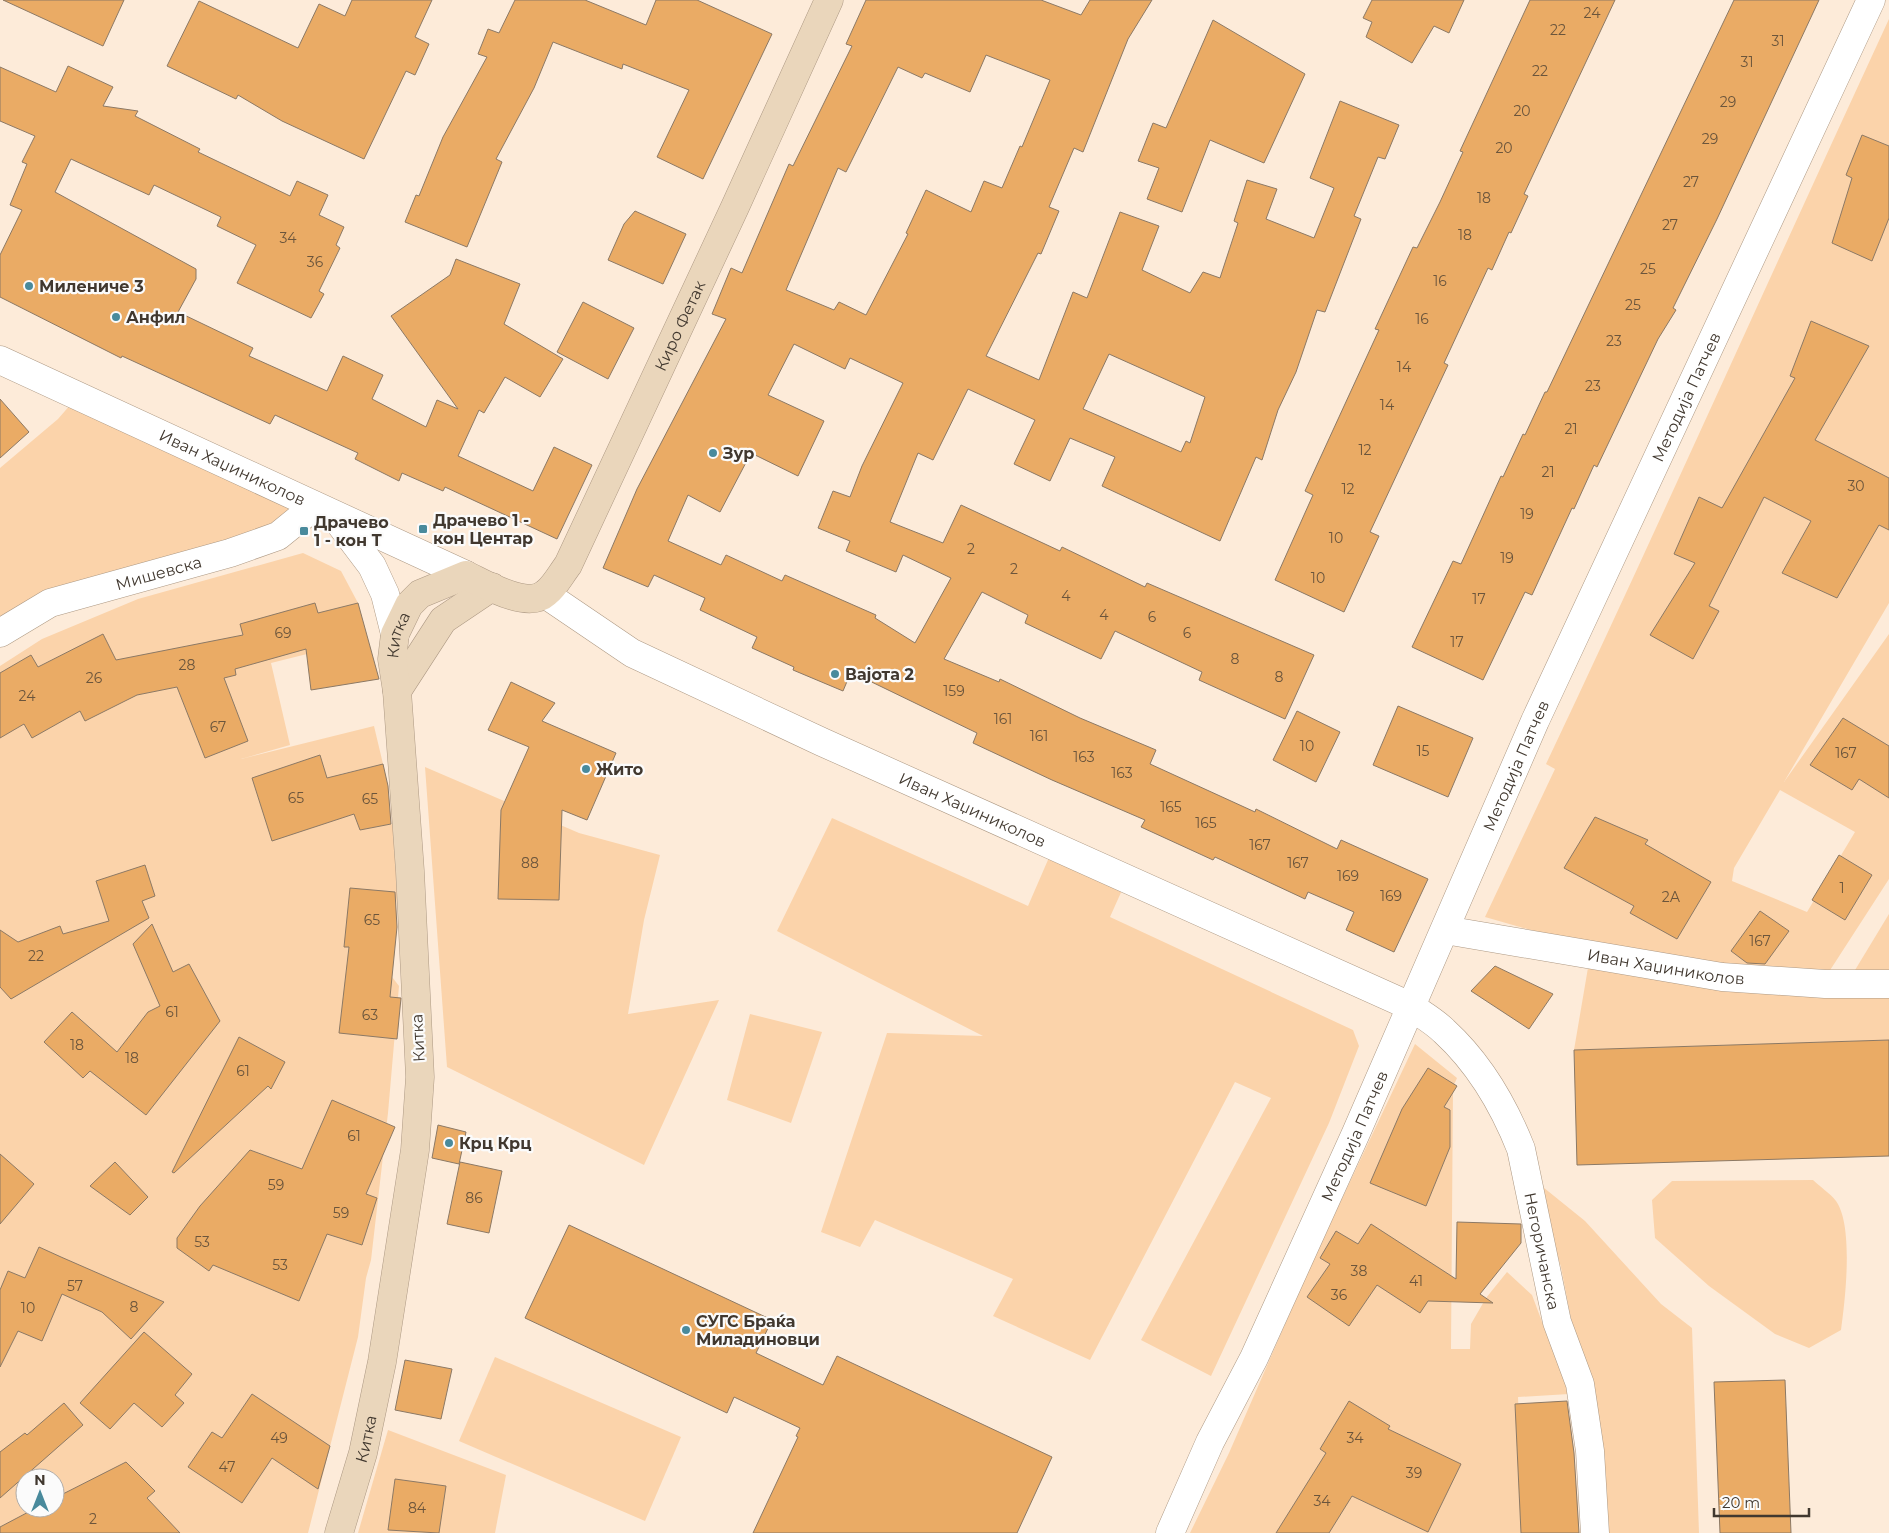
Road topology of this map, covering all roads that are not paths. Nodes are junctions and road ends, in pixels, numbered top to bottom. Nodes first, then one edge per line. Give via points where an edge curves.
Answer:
1 (829, 0) edge
2 (1871, 0) edge
3 (0, 360) edge
4 (324, 510) junction
5 (466, 575) junction
6 (492, 587) junction
7 (546, 594) junction
8 (0, 633) edge
9 (395, 634) junction
10 (397, 691) junction
11 (1445, 930) junction
12 (1889, 984) edge
13 (1410, 1006) junction
14 (339, 1533) edge
15 (1170, 1533) edge
16 (1595, 1533) edge

1 - 7 main road, Киро Фетак via 568,565
2 - 11 street, Методија Патчев via 1536,721
3 - 4 street, Иван Хаџиниколов
4 - 5 street, Иван Хаџиниколов
4 - 8 street, Мишевска via 278,536 50,603
4 - 9 street via 372,566 385,594
5 - 6 main road, Иван Хаџиниколов
5 - 9 main road, Китка via 420,594 409,605
6 - 7 main road via 514,597
6 - 10 main road via 443,620
7 - 13 street, Иван Хаџиниколов via 632,653 822,742
9 - 10 main road, Китка via 392,659
10 - 14 main road, Китка via 420,1077 416,1150 382,1362 363,1453
11 - 12 street, Иван Хаџиниколов via 1722,977 1825,984
11 - 13 street, Методија Патчев
13 - 15 street, Методија Патчев via 1254,1358 1210,1442
13 - 16 street, Негоричанска via 1444,1030 1474,1062 1511,1123 1521,1149 1557,1322 1580,1384 1590,1451

